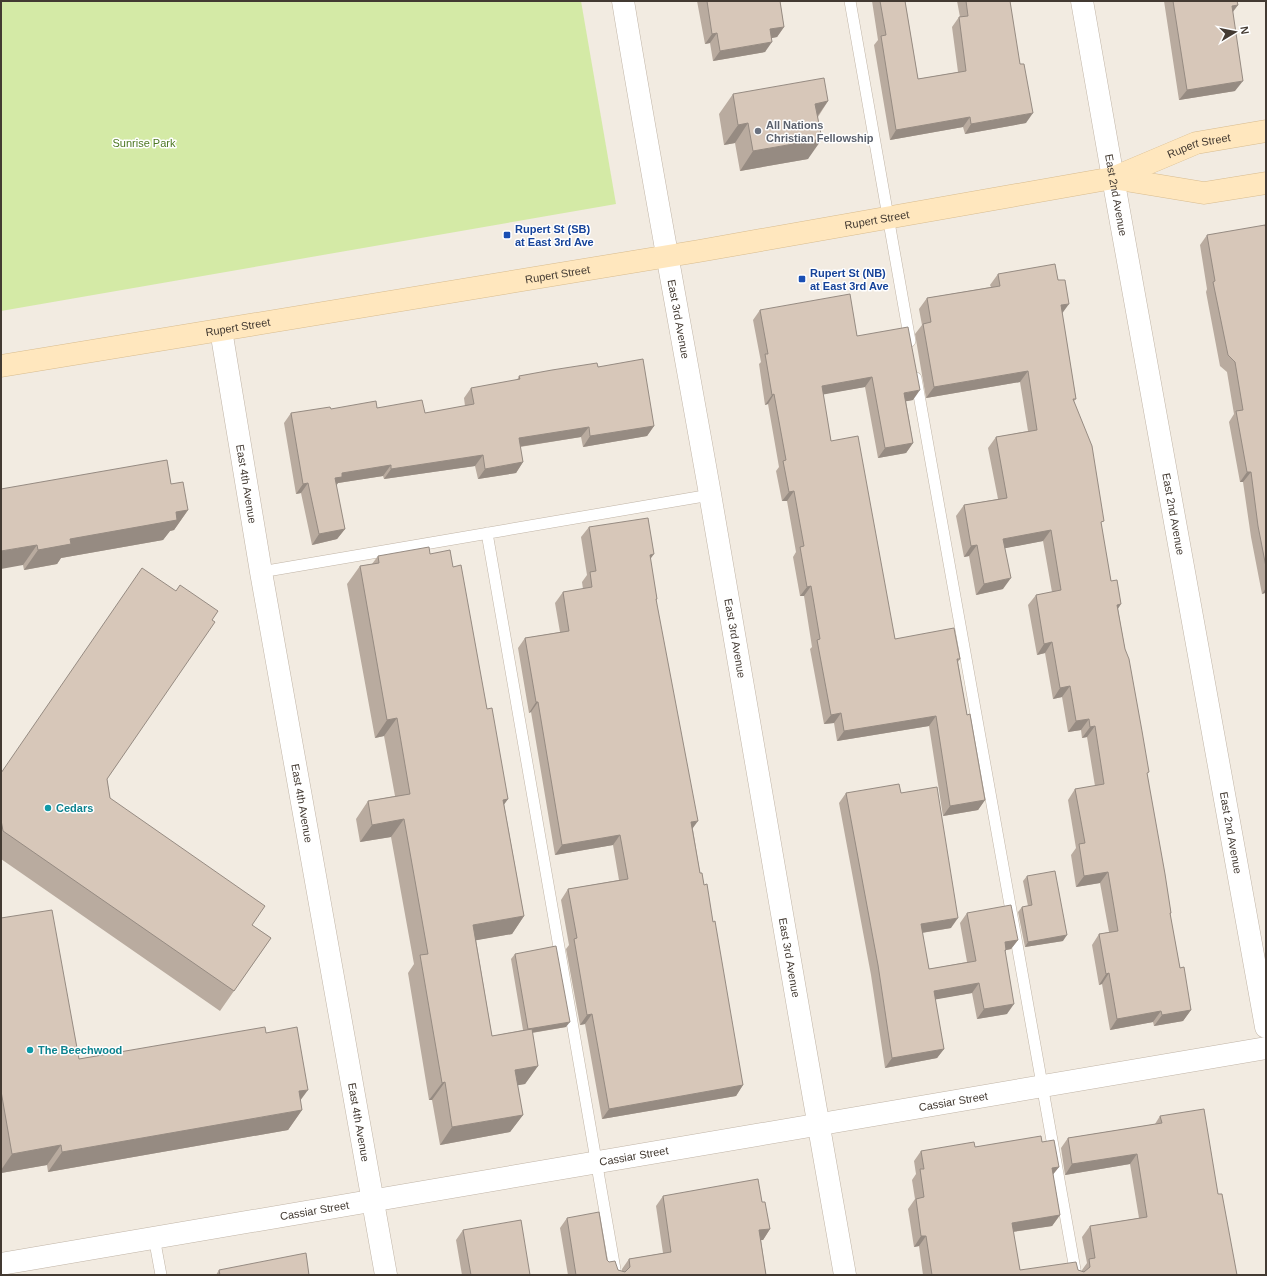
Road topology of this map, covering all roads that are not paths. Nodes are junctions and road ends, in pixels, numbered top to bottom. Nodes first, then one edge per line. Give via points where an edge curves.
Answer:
1 (623, 1) edge
2 (850, 1) edge
3 (1082, 1) edge
4 (1266, 132) edge
5 (1112, 178) junction
6 (1266, 183) edge
7 (888, 218) junction
8 (668, 256) junction
9 (221, 330) junction
10 (912, 352) edge
11 (1, 366) edge
12 (914, 367) edge
13 (710, 495) junction
14 (487, 533) junction
15 (261, 572) junction
16 (1266, 1027) edge
17 (1266, 1048) edge
18 (1043, 1087) junction
19 (818, 1125) junction
20 (597, 1162) junction
21 (373, 1201) junction
22 (154, 1237) junction
23 (1, 1264) edge
24 (161, 1275) edge
25 (386, 1275) edge
26 (616, 1275) edge
27 (845, 1275) edge
28 (1076, 1275) edge

1 - 8 street, East 3rd Avenue
2 - 7 lane
3 - 5 street, East 2nd Avenue
4 - 5 main road, Rupert Street via 1196,143
5 - 6 main road, Rupert Street via 1204,193
5 - 7 main road, Rupert Street
5 - 16 street, East 2nd Avenue
7 - 8 main road, Rupert Street
7 - 10 lane
8 - 9 main road, Rupert Street
8 - 13 street, East 3rd Avenue
9 - 11 main road, Rupert Street
9 - 15 street, East 4th Avenue
12 - 18 lane
13 - 14 lane
13 - 19 street, East 3rd Avenue
14 - 15 lane
14 - 20 lane
15 - 21 street, East 4th Avenue
17 - 18 street, Cassiar Street
18 - 19 street, Cassiar Street
18 - 28 lane
19 - 20 street, Cassiar Street
19 - 27 street, East 3rd Avenue
20 - 21 street, Cassiar Street
20 - 26 lane
21 - 22 street, Cassiar Street
21 - 25 street, East 4th Avenue
22 - 23 street, Cassiar Street
22 - 24 lane

